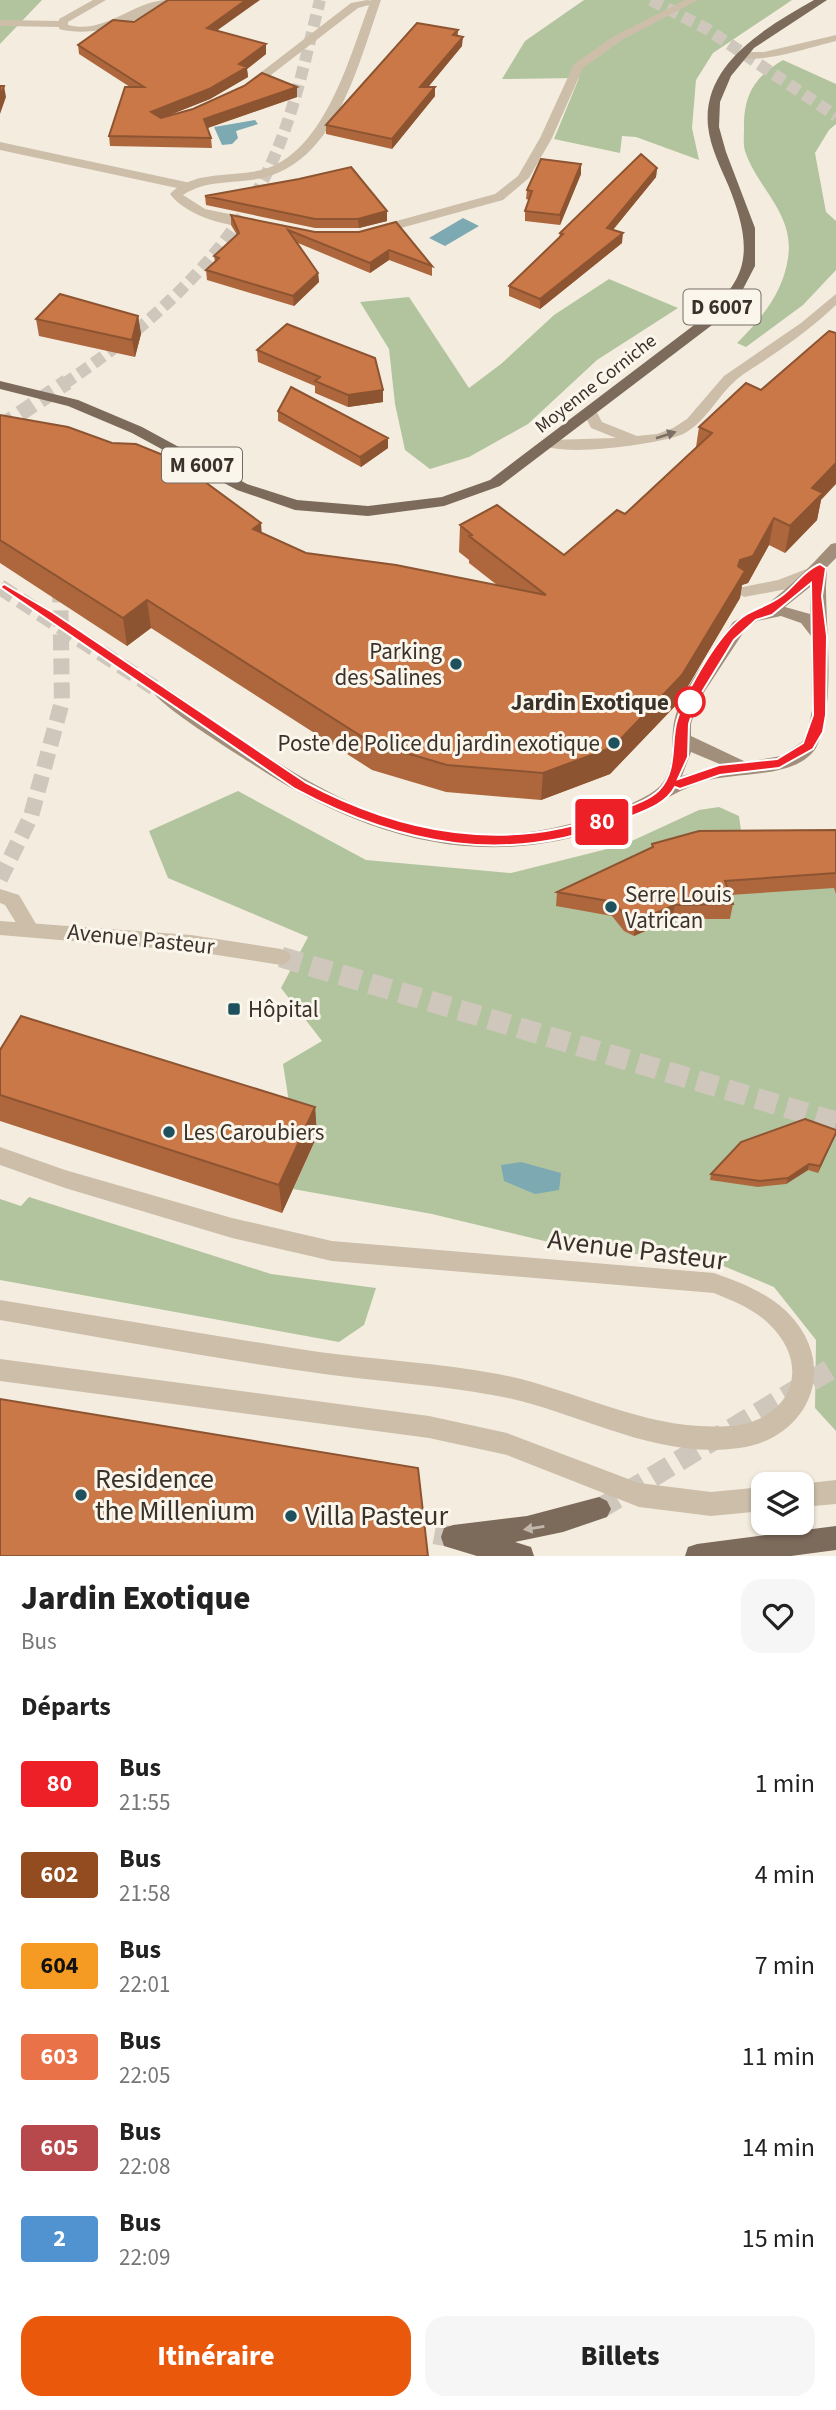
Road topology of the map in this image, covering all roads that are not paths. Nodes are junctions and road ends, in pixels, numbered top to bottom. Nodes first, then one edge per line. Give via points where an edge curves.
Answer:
1 (101, 0) edge
2 (163, 0) edge
3 (693, 0) edge
4 (822, 0) edge
5 (375, 1) edge
6 (0, 23) edge
7 (61, 24) junction
8 (836, 38) edge
9 (742, 55) junction
10 (236, 94) edge
11 (0, 146) edge
12 (186, 186) junction
13 (271, 226) edge
14 (359, 235) edge
15 (836, 298) edge
16 (0, 385) edge
17 (590, 412) junction
18 (640, 440) junction
19 (550, 444) junction
20 (412, 506) joint
21 (836, 548) edge
22 (820, 568) junction
23 (744, 592) edge
24 (768, 612) junction
25 (820, 636) junction
26 (161, 692) tunnel mouth
27 (683, 739) junction
28 (743, 766) junction
29 (665, 793) junction
30 (0, 896) edge
31 (0, 928) edge
32 (30, 929) junction
33 (281, 957) tunnel mouth
34 (0, 1156) edge
35 (0, 1310) edge
36 (0, 1370) edge
37 (836, 1492) edge
38 (814, 1494) edge
39 (751, 1500) edge
40 (599, 1509) tunnel mouth
41 (836, 1538) edge
42 (522, 1556) edge
43 (697, 1556) edge

1 - 7 street
2 - 7 street via 95,29 70,30
3 - 14 street via 618,38 578,66 523,178 499,197
4 - 9 main road, Moyenne Corniche / D 6007 via 774,28
5 - 10 street via 355,5
5 - 12 street via 344,89 299,156 279,170 200,180
6 - 7 street
8 - 9 street via 764,55
9 - 17 main road, Moyenne Corniche / D 6007 via 724,78 715,101 714,139 748,220 750,259 734,295 711,319
11 - 12 street
12 - 13 street via 176,194 182,204
18 -> 15 street via 659,439 692,422 729,379 806,326
16 - 20 main road, M 6007 via 86,408 242,487 295,505 368,511
17 - 18 street via 596,425
17 - 19 main road, Moyenne Corniche / D 6007
18 - 19 street via 592,446
19 - 20 main road, Moyenne Corniche / D 6007 via 495,483 444,501
21 - 22 main road
22 - 23 street via 781,585
22 - 24 main road
22 - 25 main road via 815,596
24 - 25 main road via 807,619
24 - 27 main road via 751,617 730,636 690,702 682,724
25 - 28 main road via 819,715 808,746 779,763
26 - 29 main road via 341,808 445,838 506,842 553,836 621,816
27 - 28 main road
27 - 29 main road via 682,757
28 - 29 main road via 697,777
30 - 32 street via 12,900
31 - 32 street, Avenue Pasteur
32 - 33 street, Avenue Pasteur via 191,943
34 - 35 street, Avenue Pasteur via 219,1224 332,1251 714,1283 752,1298 778,1317 794,1336 806,1375 791,1411 769,1428 744,1437 690,1437 635,1428 536,1394 470,1380 324,1363
36 - 39 street via 429,1427 507,1444 639,1495 711,1504
37 - 38 street
40 -> 42 main road via 549,1526 453,1537
41 - 43 main road

